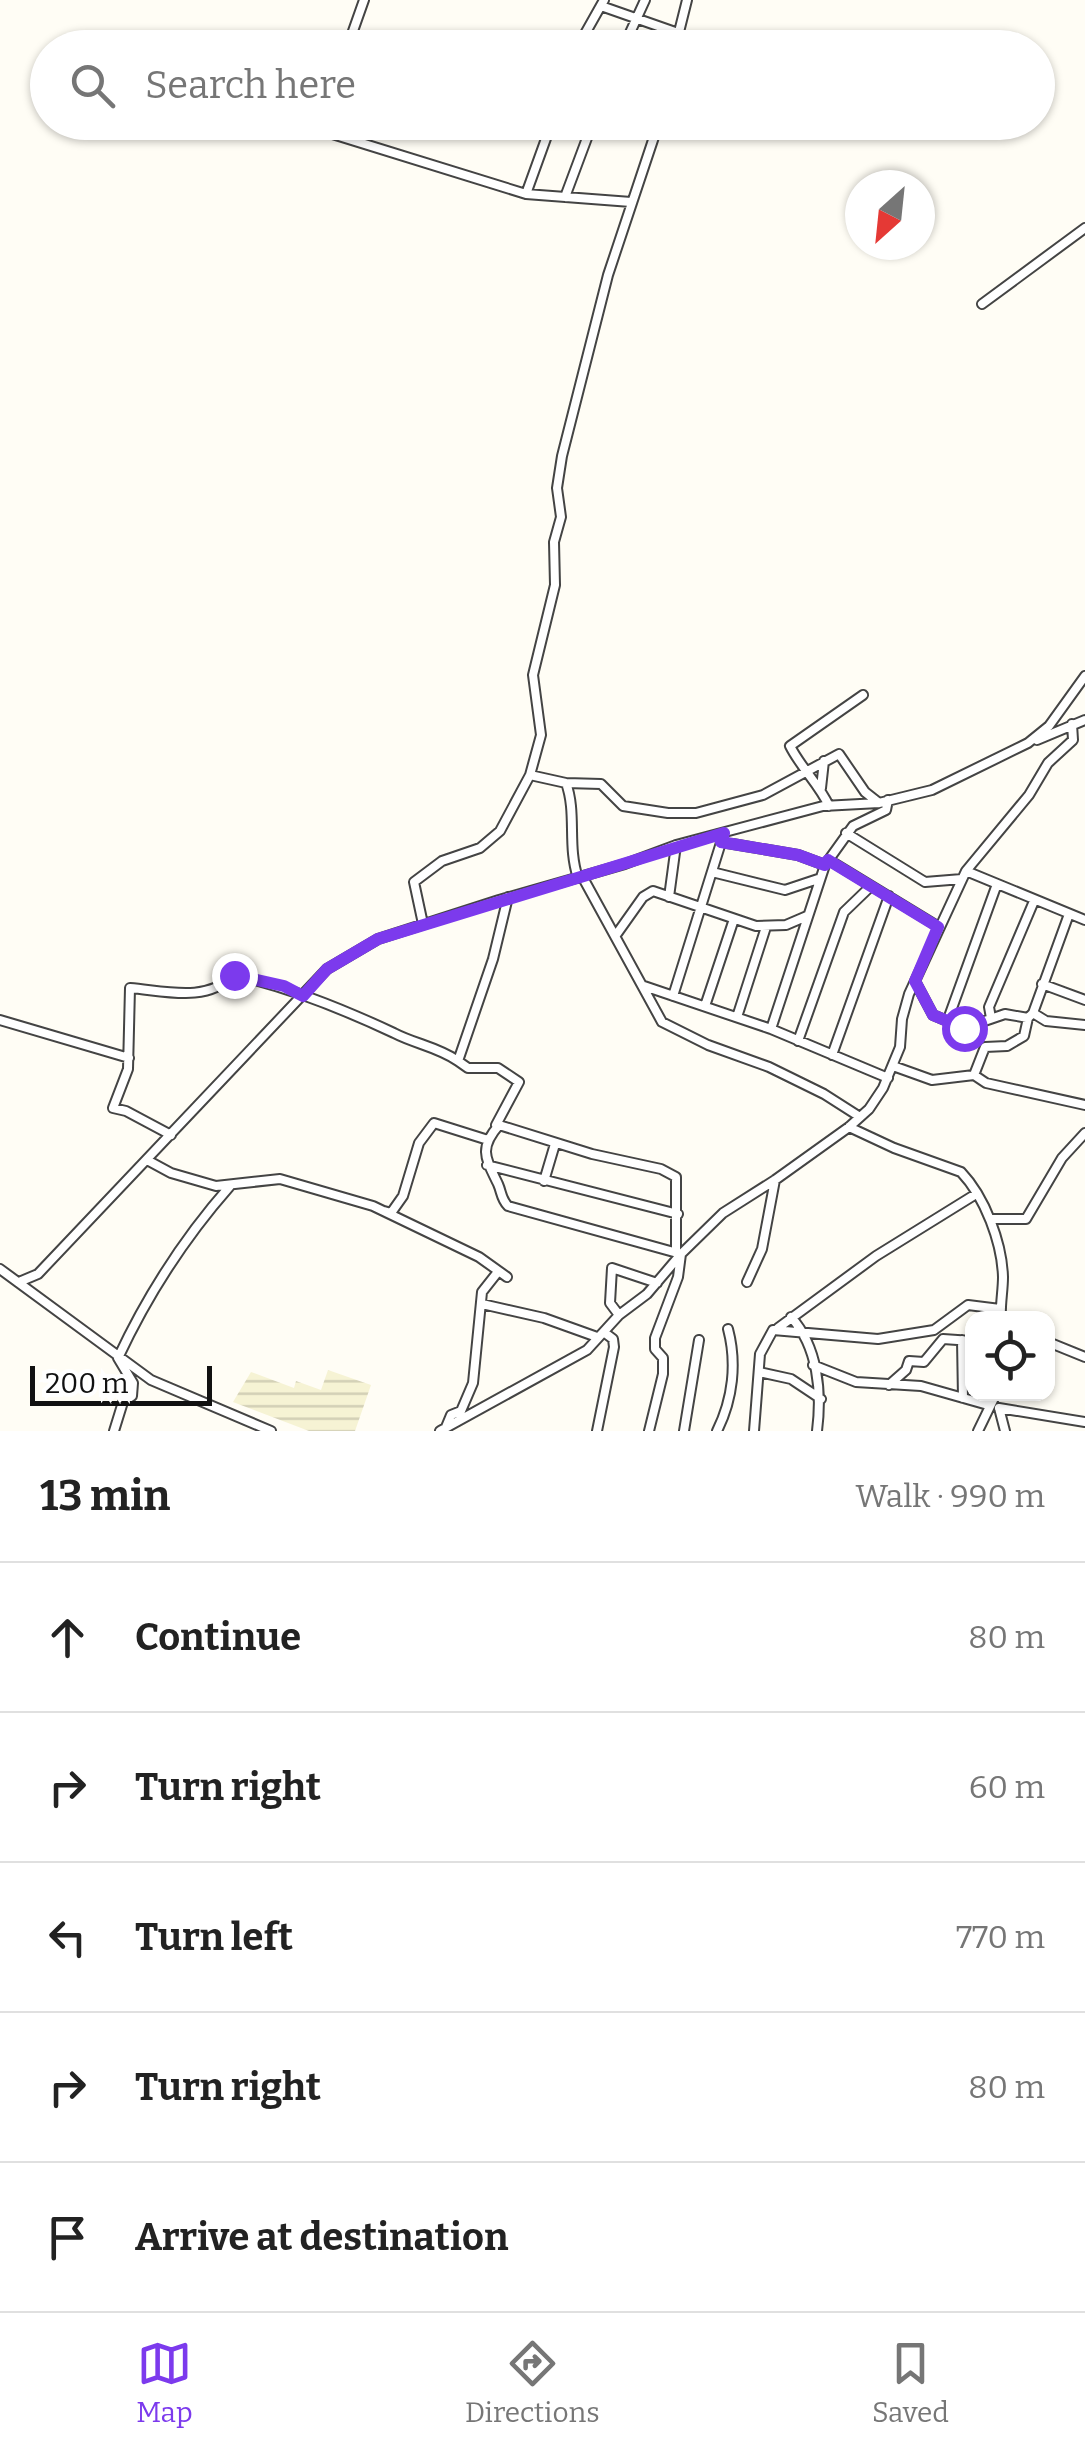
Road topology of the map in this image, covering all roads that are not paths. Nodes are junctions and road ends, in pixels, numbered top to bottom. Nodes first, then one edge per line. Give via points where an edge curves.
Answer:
1 (364, 0) edge
2 (645, 0) edge
3 (686, 0) edge
4 (602, 3) edge
5 (636, 18) junction
6 (353, 30) edge
7 (588, 30) edge
8 (631, 30) edge
9 (670, 30) edge
10 (679, 30) edge
11 (354, 140) edge
12 (546, 140) edge
13 (586, 140) edge
14 (653, 140) edge
15 (526, 194) junction
16 (564, 197) junction
17 (631, 202) junction
18 (1085, 228) edge
19 (982, 304) dead end
20 (1085, 676) edge
21 (863, 695) dead end
22 (1085, 720) edge
23 (1072, 724) junction
24 (1028, 744) junction
25 (824, 761) junction
26 (805, 771) junction
27 (530, 775) junction
28 (566, 783) junction
29 (821, 788) junction
30 (884, 802) junction
31 (829, 806) junction
32 (846, 833) junction
33 (722, 838) junction
34 (676, 845) junction
35 (827, 862) junction
36 (712, 872) junction
37 (964, 875) junction
38 (580, 877) junction
39 (820, 879) junction
40 (997, 884) junction
41 (871, 886) junction
42 (888, 896) junction
43 (508, 897) junction
44 (669, 897) junction
45 (1034, 901) junction
46 (701, 908) junction
47 (1069, 914) junction
48 (808, 916) junction
49 (734, 918) junction
50 (1085, 920) edge
51 (422, 924) junction
52 (766, 927) junction
53 (938, 927) junction
54 (616, 935) junction
55 (915, 981) junction
56 (1042, 984) junction
57 (644, 986) junction
58 (303, 996) junction
59 (673, 996) junction
60 (1085, 1000) edge
61 (705, 1006) junction
62 (1030, 1015) junction
63 (737, 1017) junction
64 (992, 1018) junction
65 (0, 1020) edge
66 (947, 1022) junction
67 (1085, 1025) edge
68 (771, 1029) junction
69 (798, 1040) junction
70 (832, 1055) junction
71 (129, 1058) junction
72 (458, 1061) junction
73 (894, 1066) junction
74 (974, 1074) junction
75 (888, 1078) junction
76 (1085, 1105) edge
77 (860, 1117) junction
78 (849, 1127) junction
79 (1085, 1134) edge
80 (171, 1135) junction
81 (490, 1136) junction
82 (555, 1144) junction
83 (146, 1160) junction
84 (487, 1165) junction
85 (544, 1180) junction
86 (775, 1180) junction
87 (230, 1186) junction
88 (976, 1194) junction
89 (373, 1206) junction
90 (678, 1214) junction
91 (990, 1218) junction
92 (678, 1253) junction
93 (0, 1269) edge
94 (498, 1273) junction
95 (38, 1274) junction
96 (507, 1277) dead end
97 (19, 1282) junction
98 (747, 1282) dead end
99 (657, 1283) junction
100 (32, 1292) junction
101 (482, 1304) junction
102 (988, 1311) edge
103 (1000, 1311) edge
104 (618, 1315) junction
105 (792, 1317) junction
106 (728, 1328) dead end
107 (778, 1328) junction
108 (806, 1334) junction
109 (601, 1335) junction
110 (699, 1340) dead end
111 (965, 1340) edge
112 (1055, 1345) edge
113 (118, 1358) junction
114 (1085, 1358) edge
115 (965, 1363) edge
116 (813, 1365) junction
117 (759, 1372) junction
118 (889, 1384) junction
119 (821, 1398) junction
120 (962, 1398) junction
121 (991, 1401) edge
122 (998, 1401) edge
123 (988, 1405) junction
124 (999, 1408) junction
125 (1082, 1425) edge
126 (443, 1430) edge
127 (687, 1430) edge
128 (114, 1431) edge
129 (271, 1431) edge
130 (597, 1431) edge
131 (650, 1431) edge
132 (716, 1431) edge
133 (754, 1431) edge
134 (817, 1431) edge
135 (978, 1431) edge
136 (1005, 1431) edge

1 - 6 street
2 - 5 street
3 - 10 street
4 - 5 street
4 - 7 street
5 - 8 street
5 - 9 street
11 - 15 street
12 - 15 street
13 - 16 street
14 - 17 street
15 - 16 street
16 - 17 street
17 - 27 street via 562,456 554,585 533,675 541,735
18 - 19 street
20 - 24 street via 1050,726
21 - 26 street via 791,744
22 - 23 street
23 - 24 street
23 - 37 street via 1073,740 1042,770 1035,788
24 - 30 street via 932,790
25 - 26 street
25 - 29 street
25 - 30 street via 840,754 865,792
26 - 28 street via 763,794 696,813 623,806 601,784
26 - 29 street
27 - 28 street
27 - 51 street via 500,831 475,851 417,876
28 - 38 street
29 - 31 street
30 - 31 street
30 - 32 street via 886,810
31 - 33 street
32 - 35 street
32 - 37 street via 924,882
33 - 34 street
33 - 35 street
33 - 36 street
34 - 38 street
34 - 44 street
35 - 39 street
35 - 41 street
36 - 39 street via 785,890
36 - 46 street
37 - 40 street
37 - 53 street
38 - 43 street
38 - 54 street
39 - 48 street
40 - 45 street
40 - 66 street
41 - 42 street
41 - 69 street via 844,912
42 - 53 street
42 - 70 street
43 - 51 street
43 - 72 street
44 - 46 street
44 - 54 street via 648,893
45 - 47 street
45 - 64 street via 989,1007
46 - 49 street
46 - 59 street
47 - 50 street
47 - 56 street
48 - 52 street
48 - 68 street
49 - 52 street
49 - 61 street
51 - 58 street via 354,951
52 - 63 street
53 - 55 street
54 - 57 street
55 - 66 street via 928,1010
55 - 73 street
56 - 60 street
56 - 62 street
57 - 59 street
57 - 77 street via 662,1022 768,1067
58 - 71 street via 234,975 209,993 130,988
58 - 72 street
58 - 80 street
59 - 61 street
61 - 63 street
62 - 64 street
62 - 67 street
62 - 74 street via 1024,1036 985,1047
63 - 68 street
64 - 66 street via 971,1028
65 - 71 street
68 - 69 street
69 - 70 street
70 - 75 street
71 - 80 street via 113,1108
72 - 81 street via 468,1068 498,1068 519,1082
73 - 74 street via 932,1080
73 - 75 street
74 - 76 street via 986,1083
75 - 77 street
77 - 78 street
78 - 86 street
78 - 88 street via 961,1172
79 - 91 street via 1062,1158 1026,1219
80 - 83 street
81 - 82 street via 499,1124
81 - 84 street
81 - 89 street via 434,1123 419,1143 395,1210
82 - 85 street
82 - 90 street via 676,1177
83 - 87 street via 188,1179
83 - 95 street
84 - 85 street
84 - 92 street via 508,1206
85 - 90 street
86 - 92 street
86 - 98 street via 762,1249
87 - 89 street via 280,1178
87 - 113 street via 194,1226
88 - 91 street
88 - 105 street
89 - 94 street via 479,1257
90 - 92 street
91 - 103 street via 1003,1274
92 - 99 street
92 - 131 street via 678,1277 655,1338 663,1374
93 - 97 street
94 - 96 street
94 - 101 street via 482,1292
95 - 97 street
95 - 100 street
97 - 100 street
99 - 104 street
99 - 104 street via 612,1268 610,1303
100 - 113 street
101 - 109 street
101 - 126 street via 473,1382 461,1411 450,1415
102 - 108 street via 968,1306 934,1330 878,1339
104 - 109 street
105 - 107 street
105 - 108 street
106 - 132 street via 734,1350 729,1400
107 - 108 street
107 - 117 street via 762,1346
108 - 116 street
109 - 126 street via 588,1350
109 - 130 street via 614,1347
110 - 127 street
111 - 118 street via 943,1339 924,1362 909,1361
112 - 114 street
113 - 128 street via 133,1383
113 - 129 street via 166,1388
115 - 120 street
116 - 118 street via 849,1380
116 - 119 street
117 - 119 street via 785,1376
117 - 133 street
118 - 120 street
119 - 134 street
120 - 123 street
121 - 123 street
122 - 124 street
123 - 135 street
124 - 125 street
124 - 136 street

